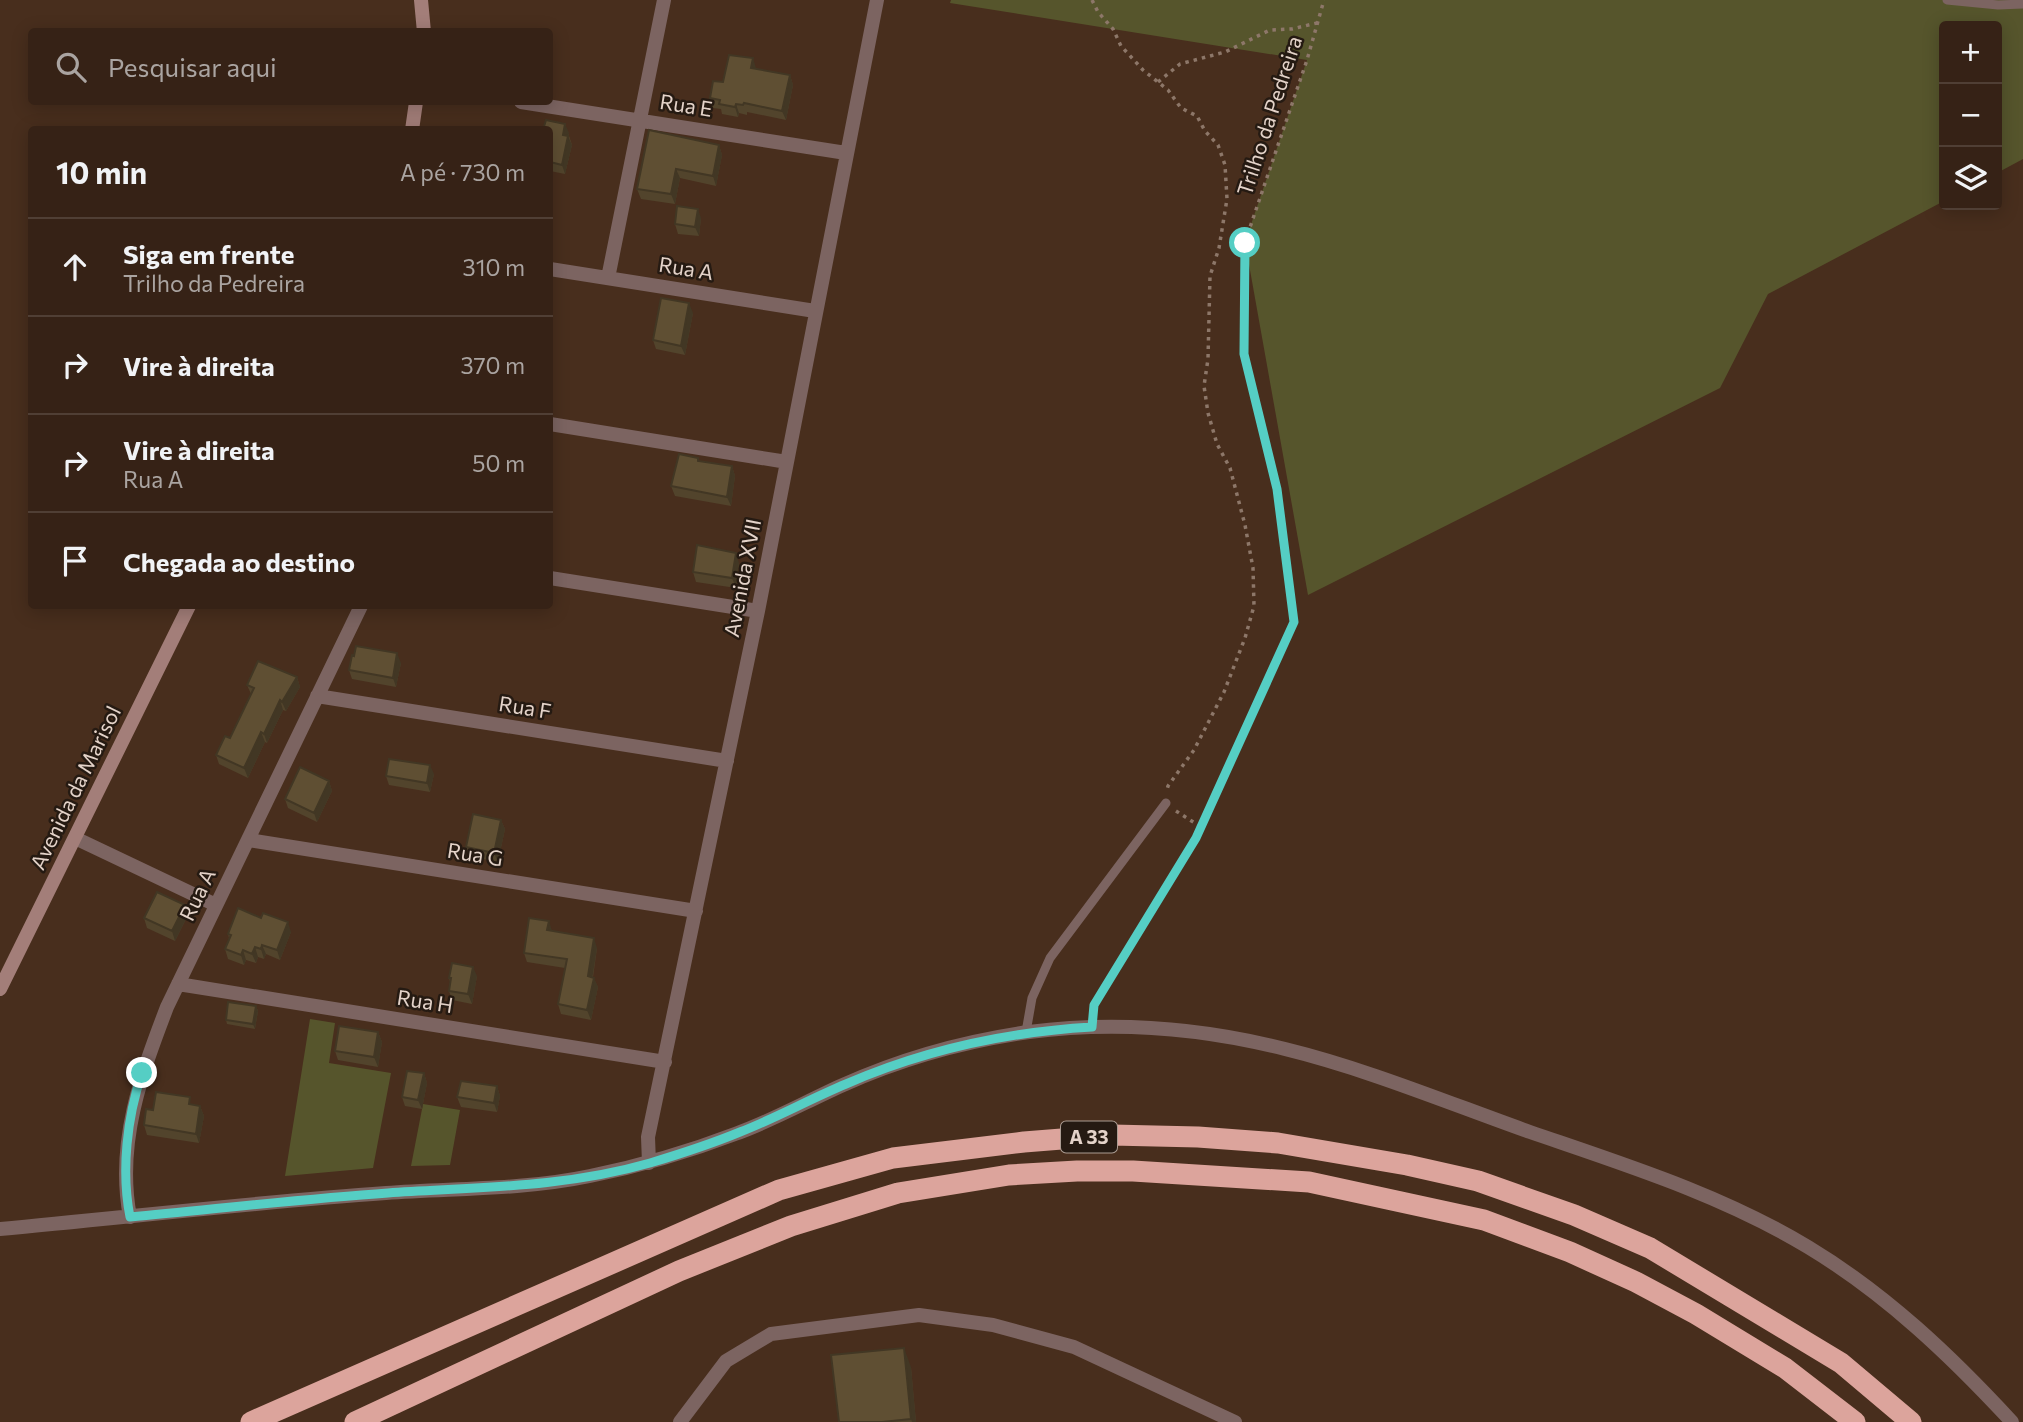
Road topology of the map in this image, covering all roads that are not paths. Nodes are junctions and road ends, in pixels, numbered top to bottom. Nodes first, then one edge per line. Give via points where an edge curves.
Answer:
1 (421, 0) edge
2 (664, 0) edge
3 (877, 0) edge
4 (1947, 0) edge
5 (2023, 4) edge
6 (424, 28) edge
7 (416, 105) edge
8 (540, 105) edge
9 (639, 120) junction
10 (413, 126) edge
11 (846, 153) junction
12 (553, 270) edge
13 (608, 278) junction
14 (815, 311) junction
15 (553, 424) edge
16 (787, 462) junction
17 (553, 578) edge
18 (188, 609) edge
19 (360, 609) edge
20 (758, 611) junction
21 (317, 696) junction
22 (727, 761) junction
23 (1166, 803) road end
24 (75, 838) junction
25 (248, 840) junction
26 (216, 905) junction
27 (696, 911) junction
28 (178, 984) junction
29 (0, 989) edge
30 (1026, 1032) junction
31 (665, 1062) junction
32 (649, 1163) junction
33 (130, 1217) junction
34 (0, 1229) edge
35 (251, 1422) edge
36 (355, 1422) edge
37 (680, 1422) edge
38 (1234, 1422) edge
39 (1855, 1422) edge
40 (1912, 1422) edge
41 (2012, 1422) edge

1 - 6 street
2 - 9 street
3 - 11 street, Avenida XVII
4 - 5 lane
7 - 10 street
8 - 9 street, Rua E
9 - 11 street, Rua E
9 - 13 street
11 - 14 street, Avenida XVII
12 - 13 street, Rua A
13 - 14 street, Rua A
14 - 16 street, Avenida XVII
15 - 16 street
16 - 20 street, Avenida XVII
17 - 20 street
18 - 24 street, Avenida da Marisol
19 - 21 street, Rua A
20 - 22 street, Avenida XVII
21 - 22 street, Rua F
21 - 25 street, Rua A
22 - 27 street, Avenida XVII
23 - 30 lane via 1050,958 1032,998
24 - 26 street
24 - 29 street, Avenida da Marisol
25 - 26 street, Rua A
25 - 27 street, Rua G
26 - 28 street, Rua A
27 - 31 street, Avenida XVII
28 - 31 street, Rua H
28 - 33 street, Rua A via 142,1073 131,1118 125,1192
30 - 32 street via 909,1059 738,1133
30 - 41 street via 1092,1027 1184,1030 1293,1050 1704,1194 1754,1217 1848,1273 1942,1350
31 - 32 street, Avenida XVII via 648,1137
32 - 33 street via 530,1186 387,1193
33 - 34 street
35 - 40 highway, A 33 via 779,1191 893,1158 1112,1135 1278,1143 1407,1165 1478,1181 1574,1215 1650,1248 1842,1363
36 - 39 highway, A 33 via 679,1271 791,1226 898,1193 1009,1175 1077,1171 1309,1182 1485,1220 1570,1252 1696,1314 1786,1368
37 - 38 street via 726,1361 771,1334 919,1315 993,1325 1074,1347

